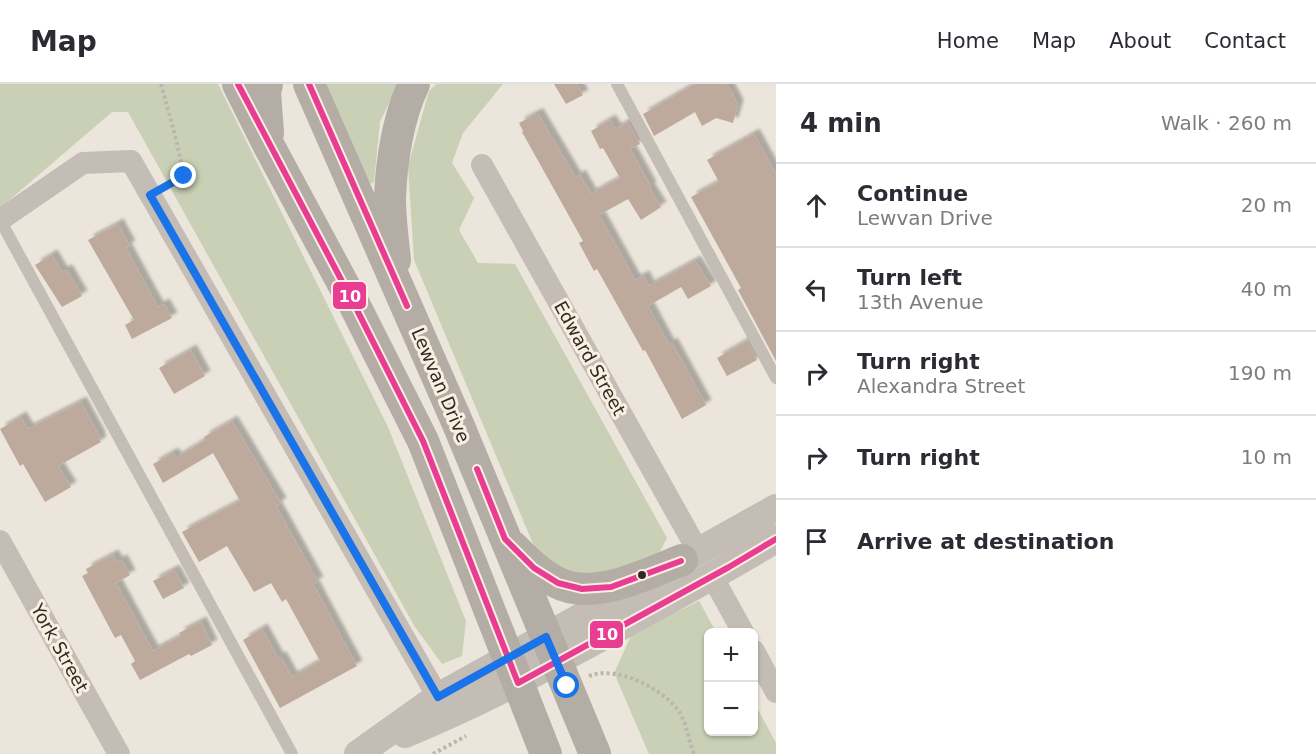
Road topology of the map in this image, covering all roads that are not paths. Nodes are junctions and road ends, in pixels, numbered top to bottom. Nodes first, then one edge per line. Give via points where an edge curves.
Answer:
1 (238, 84) edge
2 (267, 84) edge
3 (309, 84) edge
4 (414, 84) edge
5 (617, 84) edge
6 (269, 146) junction
7 (482, 165) dead end
8 (0, 220) edge
9 (396, 282) junction
10 (776, 378) edge
11 (776, 508) edge
12 (505, 539) junction
13 (776, 539) edge
14 (0, 542) edge
15 (690, 556) junction
16 (712, 576) junction
17 (740, 628) edge
18 (551, 650) junction
19 (758, 660) edge
20 (513, 670) junction
21 (776, 692) edge
22 (438, 697) junction
23 (359, 753) edge
24 (119, 754) edge
25 (291, 754) edge
26 (546, 754) edge
27 (595, 754) edge

1 - 6 main road
2 - 6 main road
3 - 9 main road, Lewvan Drive
4 - 9 main road via 397,136 390,199
5 - 10 lane
6 - 20 main road via 423,441
7 - 15 street, Edward Street
8 - 22 street via 83,163 131,161
8 - 25 lane
9 - 12 main road, Lewvan Drive
11 - 15 street
12 - 15 main road via 534,568 558,583 582,589 611,587
12 - 18 main road, Lewvan Drive
13 - 16 street
14 - 24 street, York Street
15 - 18 street
16 - 17 street
16 - 18 street
18 - 20 street
18 - 27 main road, Lewvan Drive
19 - 21 street
20 - 22 street
20 - 23 street via 447,717
20 - 26 main road
22 - 23 street

